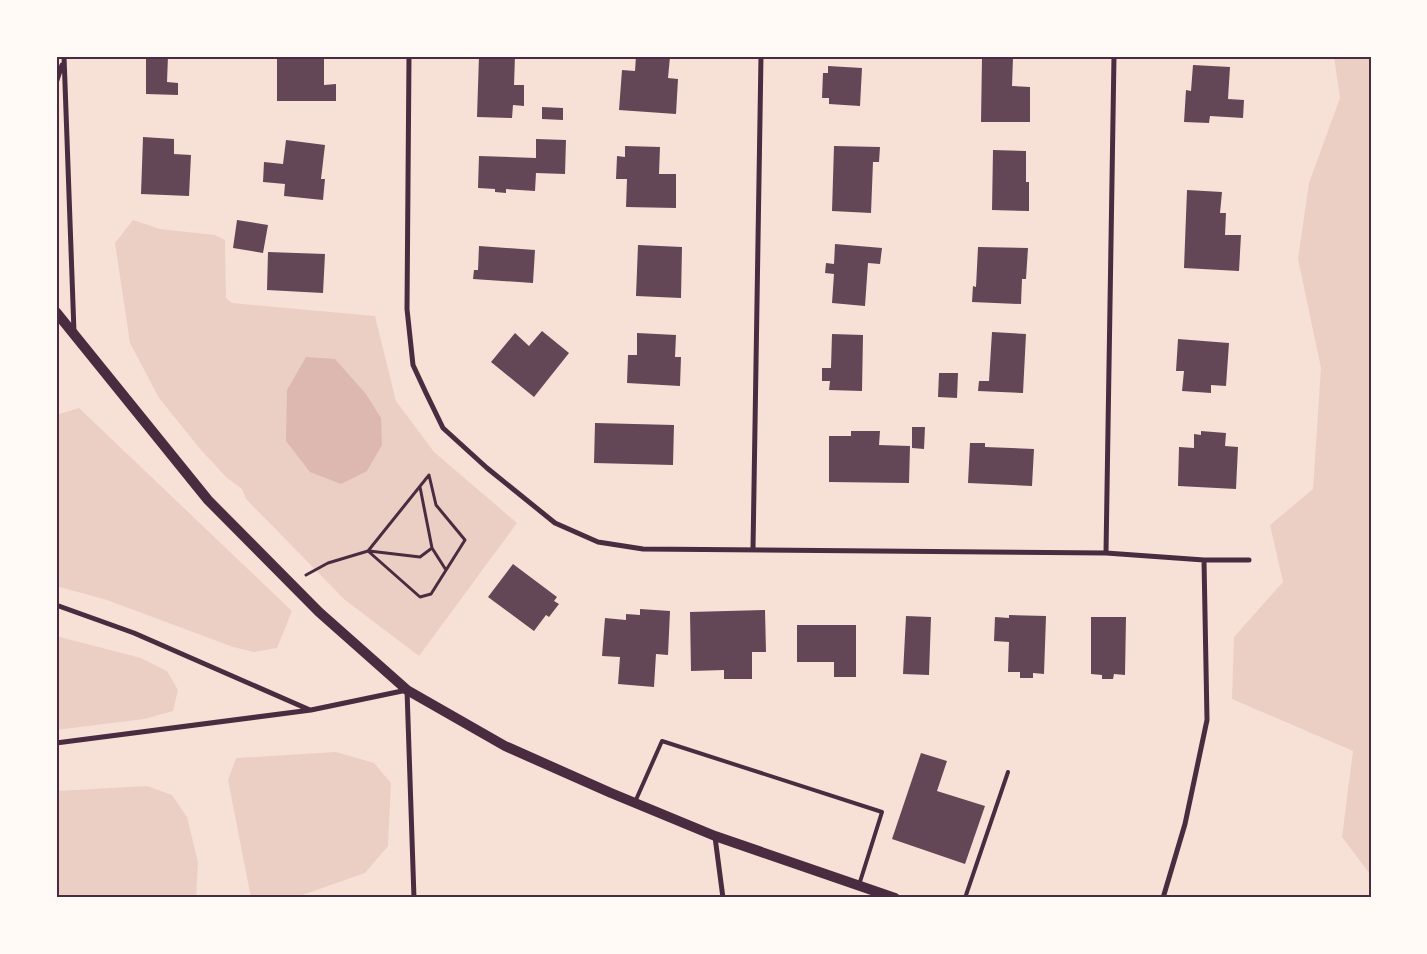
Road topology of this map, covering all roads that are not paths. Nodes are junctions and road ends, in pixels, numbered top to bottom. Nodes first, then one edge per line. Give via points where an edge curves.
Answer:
1 (64, 56) edge
2 (409, 56) edge
3 (761, 56) edge
4 (1114, 56) edge
5 (63, 63) junction
6 (56, 83) edge
7 (56, 312) edge
8 (74, 333) junction
9 (753, 549) junction
10 (1106, 554) junction
11 (1204, 560) junction
12 (1249, 560) dead end
13 (56, 605) edge
14 (407, 690) junction
15 (311, 710) junction
16 (56, 743) edge
17 (1008, 772) dead end
18 (635, 802) junction
19 (715, 836) junction
20 (859, 885) junction
21 (414, 898) edge
22 (723, 898) edge
23 (895, 898) edge
24 (965, 898) edge
25 (1163, 898) edge

1 - 5 street
2 - 9 street via 407,309 413,365 443,428 556,523 598,542 643,549
3 - 9 street
4 - 10 street
5 - 6 street
5 - 8 street
7 - 8 main road
8 - 14 main road via 208,500 319,612
9 - 10 street
10 - 11 street
11 - 12 street
11 - 25 street via 1207,720 1186,824
13 - 15 street via 134,633
14 - 15 street
14 - 18 main road via 505,746
14 - 21 street
15 - 16 street
17 - 24 lane
18 - 19 main road
18 - 20 lane via 662,740 882,812
19 - 20 main road
19 - 22 street
20 - 23 main road

